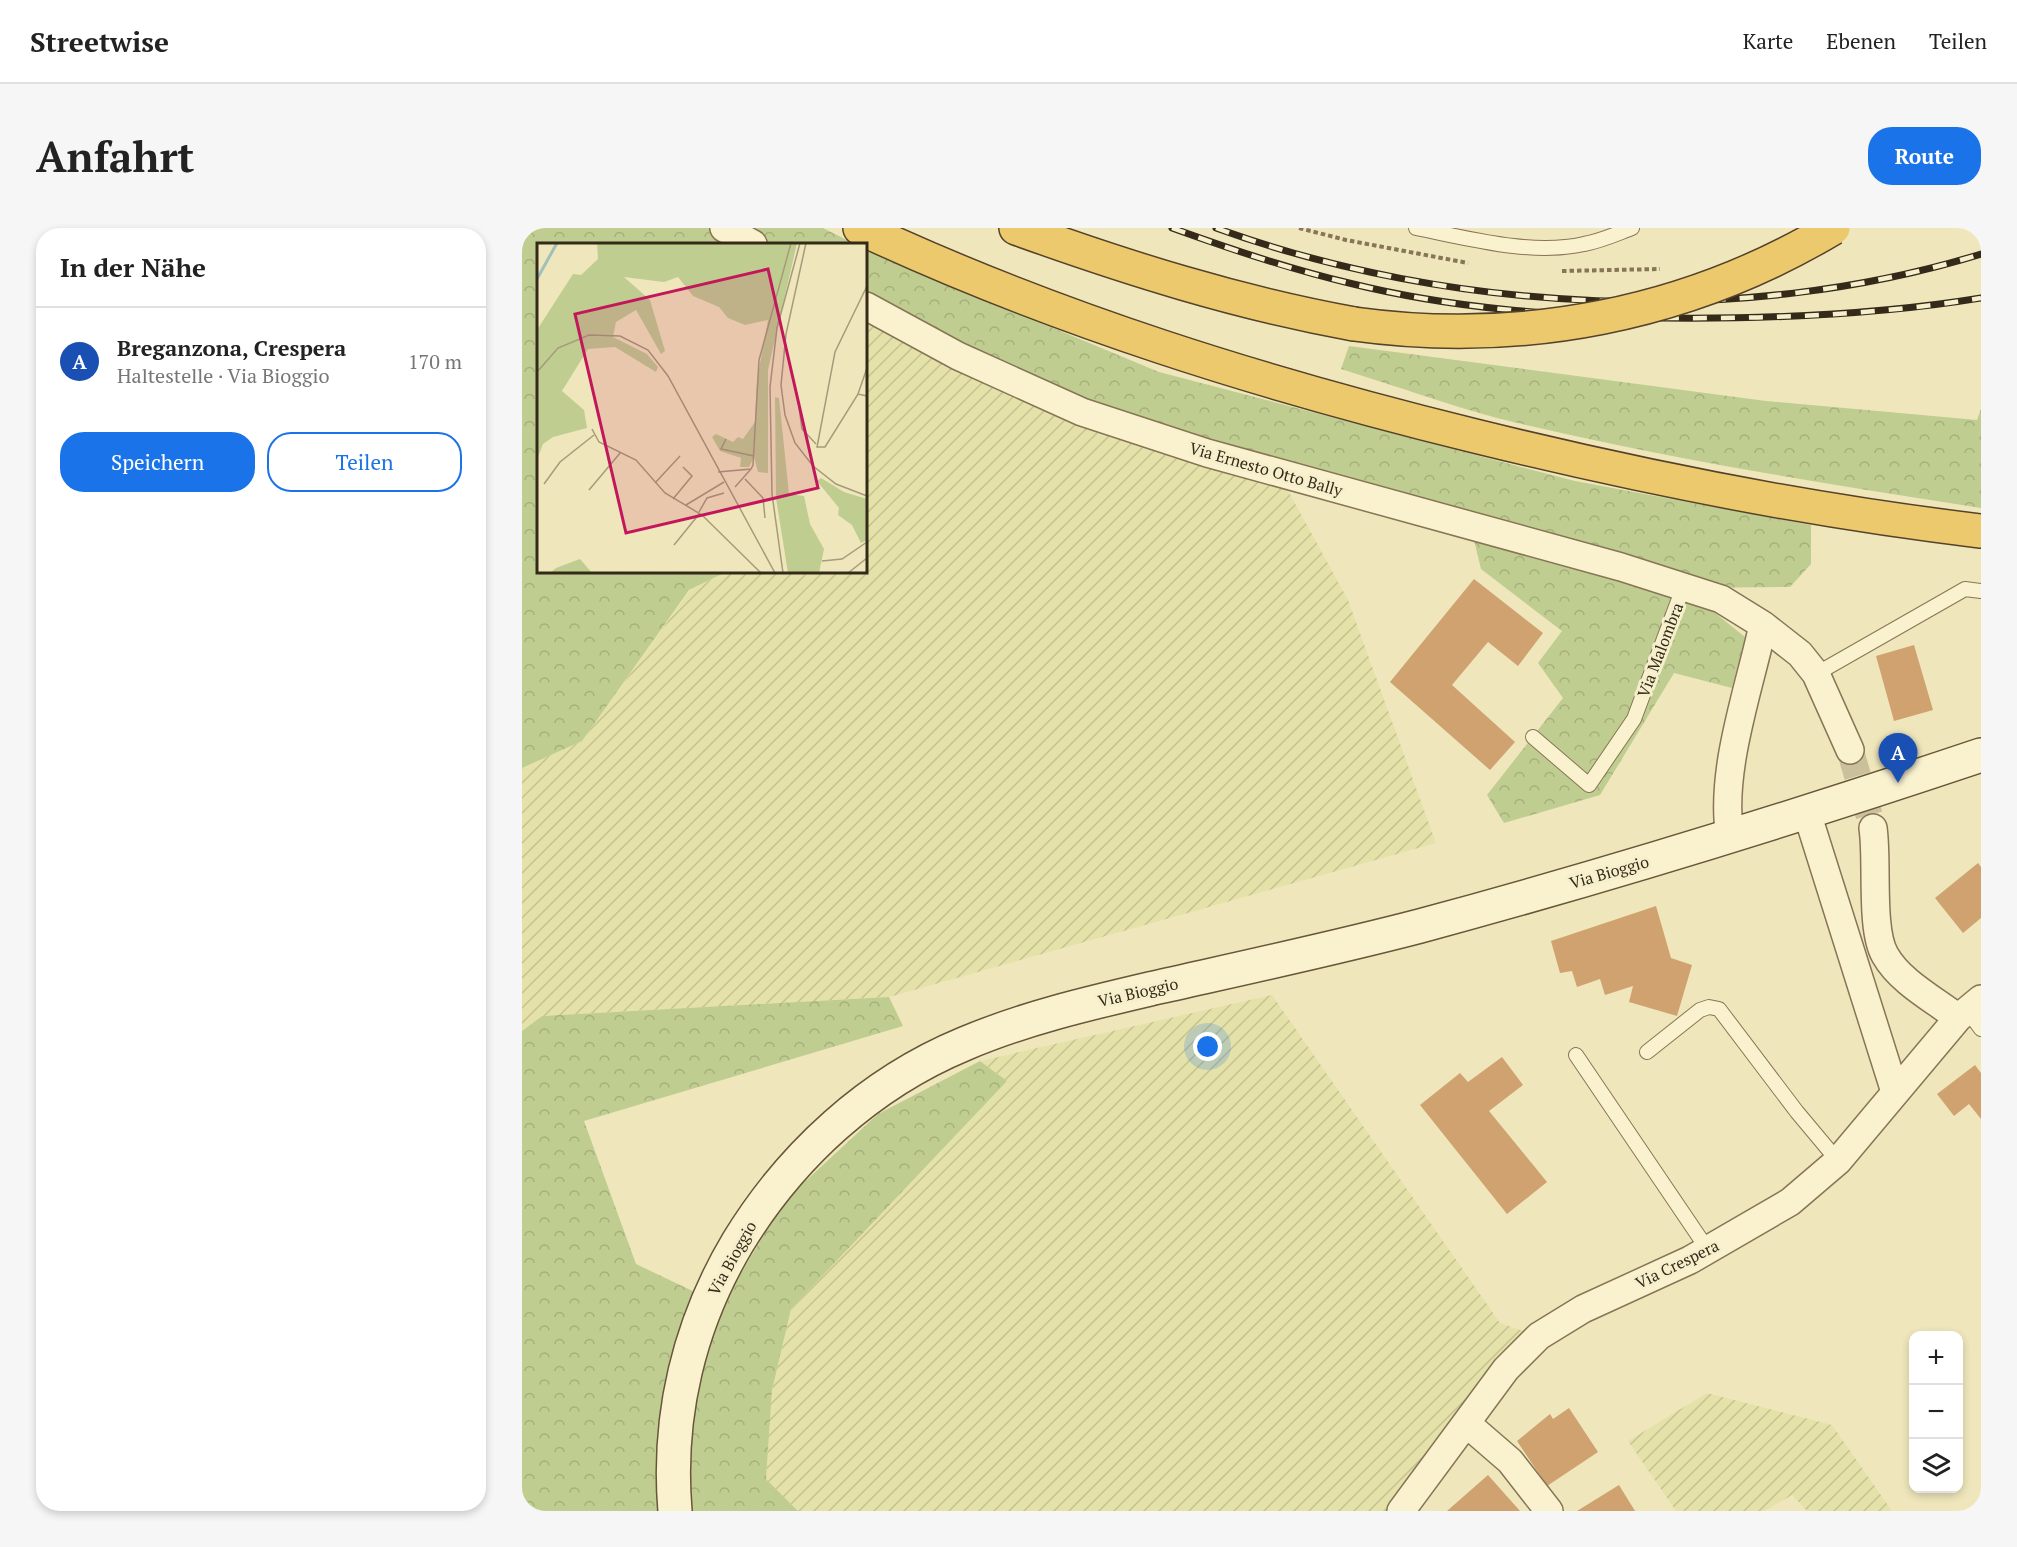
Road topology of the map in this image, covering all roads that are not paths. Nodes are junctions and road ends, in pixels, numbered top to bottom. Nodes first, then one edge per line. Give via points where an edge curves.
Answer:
1 (724, 228) edge
2 (860, 228) edge
3 (1016, 228) edge
4 (1416, 228) edge
5 (1632, 228) edge
6 (1833, 228) edge
7 (751, 243) edge
8 (867, 307) edge
9 (1981, 531) edge
10 (1683, 588) junction
11 (1981, 591) edge
12 (1763, 626) junction
13 (1816, 674) junction
14 (1533, 737) dead end
15 (1850, 750) tunnel mouth
16 (1981, 755) edge
17 (1807, 813) junction
18 (1873, 828) tunnel mouth
19 (1730, 837) junction
20 (1972, 1014) edge
21 (1647, 1052) dead end
22 (1576, 1055) dead end
23 (1895, 1092) junction
24 (1838, 1161) junction
25 (1708, 1250) junction
26 (1466, 1423) junction
27 (675, 1511) edge
28 (1401, 1511) edge
29 (1549, 1511) edge

1 - 7 street
2 - 9 highway via 1034,303 1155,346 1386,414 1635,473 1783,501
3 - 6 highway, bridge via 1213,293 1276,309 1354,324 1428,331 1506,332 1607,318 1658,305 1769,263
4 - 5 lane via 1498,244 1561,247 1583,245
8 - 10 street, Via Ernesto Otto Bally via 958,356 1082,412 1207,453 1621,567
10 - 12 street, Via Malombra via 1721,599
10 - 14 lane, Via Malombra via 1634,718 1589,785
11 - 13 lane via 1965,589
12 - 13 street via 1800,654
12 - 19 street via 1730,773 1726,816
13 - 15 street
16 - 17 main road, Via Bioggio
17 - 19 main road, Via Bioggio
17 - 23 street
18 - 20 street, Via Crespera via 1881,947 1904,976
19 - 27 main road, Via Bioggio via 1418,927 1048,1015 965,1043 897,1079 860,1105 798,1160 762,1206 727,1262 693,1338 684,1372 673,1455
20 - 23 street, Via Crespera
21 - 24 lane via 1700,1010 1719,1010
22 - 25 lane
23 - 24 street, Via Crespera
24 - 25 street, Via Crespera via 1790,1202
25 - 26 street, Via Crespera via 1583,1309 1539,1336 1506,1369
26 - 28 street, Via Crespera
26 - 29 street via 1510,1461

